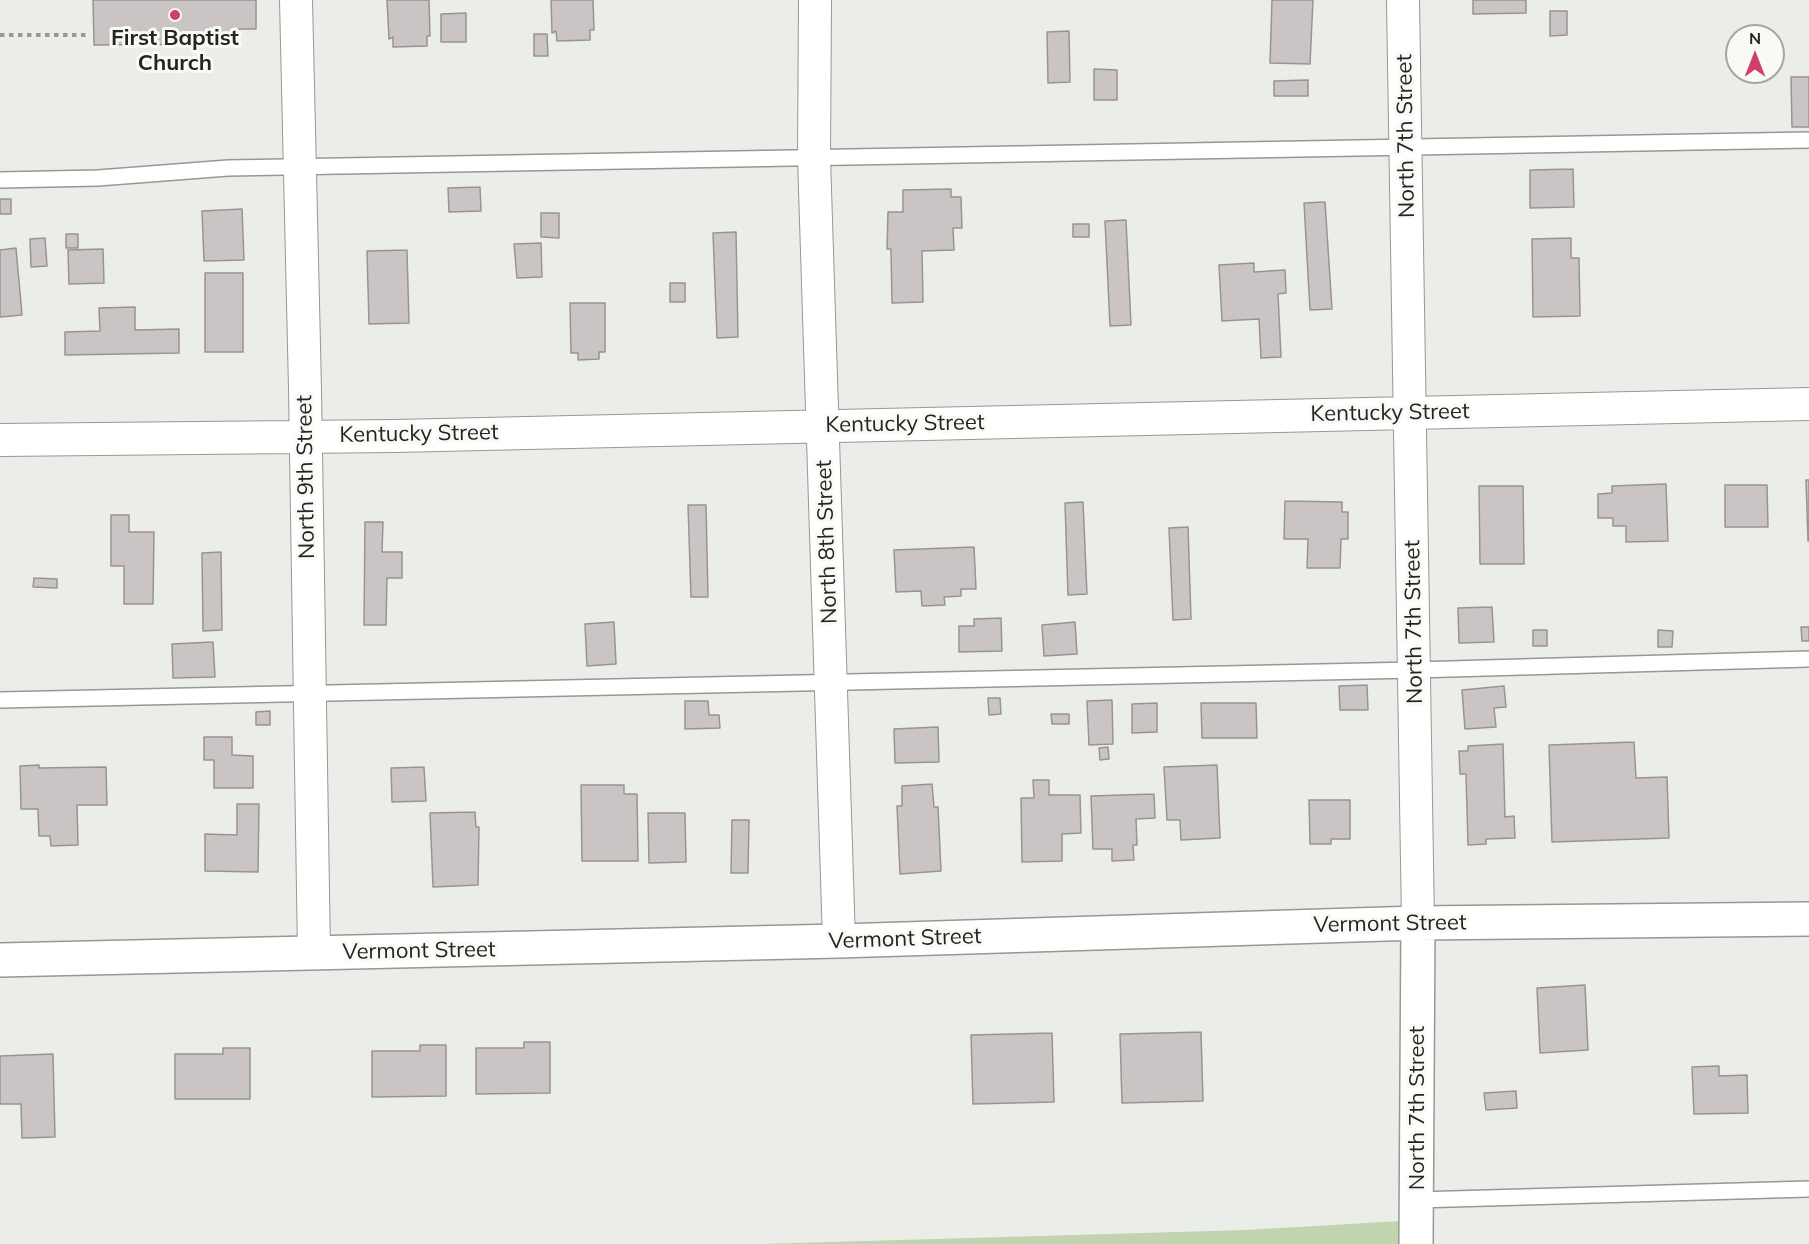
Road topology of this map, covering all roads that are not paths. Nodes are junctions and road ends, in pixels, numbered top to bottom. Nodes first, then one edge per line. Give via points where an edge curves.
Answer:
1 (296, 0) edge
2 (815, 0) edge
3 (1403, 0) edge
4 (1809, 140) edge
5 (1407, 147) junction
6 (814, 158) junction
7 (301, 168) junction
8 (0, 180) edge
9 (1809, 404) edge
10 (1410, 412) junction
11 (823, 426) junction
12 (306, 435) junction
13 (0, 440) edge
14 (1809, 658) edge
15 (1414, 670) junction
16 (832, 683) junction
17 (309, 693) junction
18 (0, 700) edge
19 (1809, 919) edge
20 (1418, 923) junction
21 (839, 941) junction
22 (314, 953) junction
23 (0, 960) edge
24 (1809, 1189) edge
25 (1416, 1200) junction
26 (1416, 1244) edge

1 - 7 street, North 9th Street
2 - 6 street, North 8th Street
3 - 5 street, North 7th Street
4 - 5 lane
5 - 6 lane
5 - 10 street, North 7th Street
6 - 7 lane
6 - 11 street, North 8th Street
7 - 8 lane
7 - 12 street, North 9th Street
9 - 10 street, Kentucky Street
10 - 11 street, Kentucky Street
10 - 15 street, North 7th Street
11 - 12 street, Kentucky Street
11 - 16 street, North 8th Street
12 - 13 street, Kentucky Street
12 - 17 street, North 9th Street
14 - 15 lane
15 - 16 lane
15 - 20 street, North 7th Street
16 - 17 lane
16 - 21 street, North 8th Street
17 - 18 lane
17 - 22 street, North 9th Street
19 - 20 street, Vermont Street
20 - 21 street, Vermont Street
20 - 25 street, North 7th Street
21 - 22 street, Vermont Street
22 - 23 street, Vermont Street
24 - 25 lane
25 - 26 street, North 7th Street

